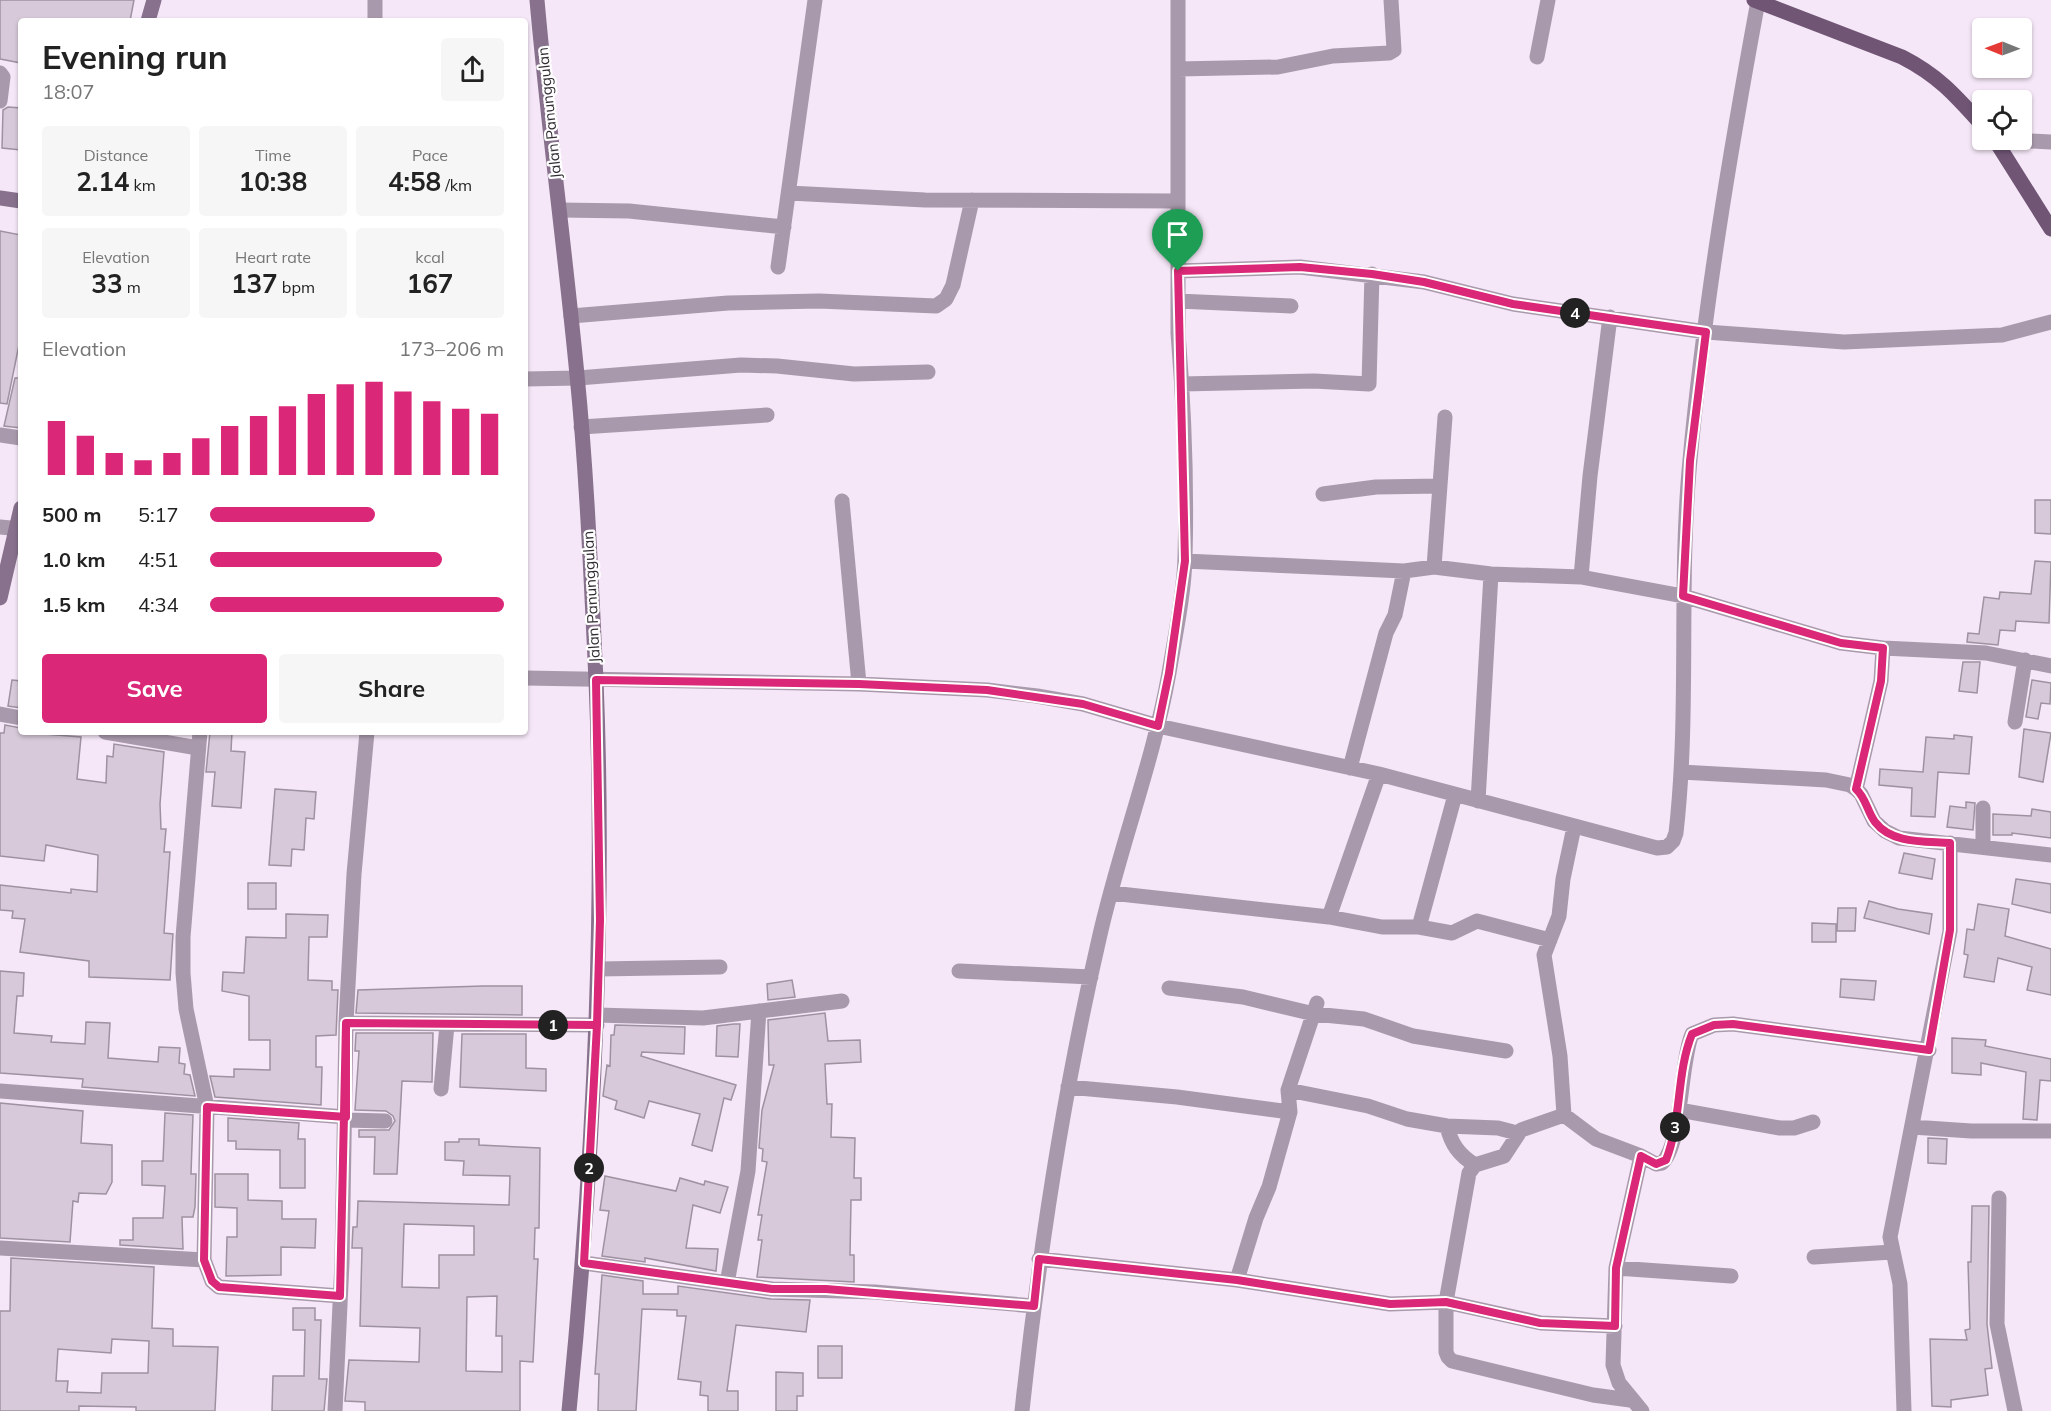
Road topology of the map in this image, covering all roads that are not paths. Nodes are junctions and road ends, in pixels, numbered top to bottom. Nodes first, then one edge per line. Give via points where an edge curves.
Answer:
1 (154, 0) edge
2 (375, 0) edge
3 (537, 0) edge
4 (815, 0) edge
5 (1178, 0) edge
6 (1391, 0) edge
7 (1548, 0) edge
8 (1756, 1) edge
9 (149, 18) edge
10 (375, 18) edge
11 (1537, 57) dead end
12 (1178, 69) junction
13 (0, 73) edge
14 (0, 101) edge
15 (1972, 113) edge
16 (2032, 141) edge
17 (2051, 142) edge
18 (2001, 150) edge
19 (789, 193) junction
20 (0, 198) edge
21 (972, 200) junction
22 (18, 201) edge
23 (1178, 201) junction
24 (560, 210) junction
25 (784, 227) junction
26 (2051, 229) edge
27 (778, 267) dead end
28 (1178, 271) junction
29 (1372, 274) junction
30 (1178, 301) junction
31 (1291, 306) dead end
32 (571, 316) junction
33 (1610, 317) junction
34 (2051, 322) edge
35 (1706, 332) junction
36 (928, 372) dead end
37 (578, 378) junction
38 (528, 379) edge
39 (1182, 384) junction
40 (767, 415) dead end
41 (1445, 417) dead end
42 (581, 427) junction
43 (0, 435) edge
44 (18, 438) edge
45 (1440, 486) junction
46 (1323, 494) dead end
47 (842, 501) dead end
48 (0, 527) edge
49 (18, 528) edge
50 (18, 532) edge
51 (1185, 561) junction
52 (1434, 567) junction
53 (1404, 571) junction
54 (1491, 574) junction
55 (1581, 577) junction
56 (1683, 596) junction
57 (0, 598) edge
58 (1883, 648) junction
59 (2025, 660) junction
60 (2051, 666) edge
61 (528, 678) edge
62 (596, 680) junction
63 (859, 684) junction
64 (0, 714) edge
65 (18, 717) edge
66 (2014, 722) dead end
67 (1158, 726) junction
68 (122, 735) edge
69 (200, 735) edge
70 (367, 735) edge
71 (198, 748) junction
72 (1350, 768) junction
73 (1681, 772) junction
74 (1379, 774) junction
75 (1856, 789) junction
76 (1455, 795) junction
77 (1478, 801) junction
78 (1983, 808) dead end
79 (1574, 827) junction
80 (1950, 843) junction
81 (1983, 848) junction
82 (2051, 855) edge
83 (1111, 893) junction
84 (1329, 918) junction
85 (1419, 927) junction
86 (1550, 940) junction
87 (720, 967) dead end
88 (598, 969) junction
89 (959, 971) dead end
90 (1091, 977) junction
91 (1169, 988) dead end
92 (842, 1001) dead end
93 (1315, 1008) junction
94 (759, 1011) junction
95 (597, 1020) junction
96 (346, 1023) junction
97 (447, 1025) junction
98 (1929, 1050) junction
99 (1506, 1051) dead end
100 (1068, 1088) junction
101 (441, 1089) dead end
102 (1288, 1090) junction
103 (0, 1091) edge
104 (207, 1107) junction
105 (1678, 1110) junction
106 (1290, 1112) junction
107 (1564, 1115) junction
108 (346, 1119) junction
109 (385, 1121) dead end
110 (1813, 1122) dead end
111 (1447, 1126) junction
112 (1912, 1127) junction
113 (2051, 1131) edge
114 (1517, 1133) junction
115 (1641, 1156) junction
116 (1475, 1164) junction
117 (1999, 1198) dead end
118 (0, 1248) edge
119 (1892, 1252) junction
120 (1814, 1257) dead end
121 (1039, 1259) junction
122 (204, 1260) junction
123 (584, 1263) junction
124 (1616, 1268) junction
125 (1731, 1276) dead end
126 (1237, 1280) junction
127 (727, 1283) junction
128 (340, 1296) junction
129 (1446, 1302) junction
130 (1034, 1306) junction
131 (1615, 1326) junction
132 (1630, 1400) junction
133 (335, 1411) edge
134 (569, 1411) edge
135 (1023, 1411) edge
136 (1642, 1411) edge
137 (1904, 1411) edge
138 (2015, 1411) edge

1 - 9 main road
2 - 10 street
3 - 24 main road, Jalan Panunggulan
4 - 19 street
5 - 12 street
6 - 12 street via 1395,41 1394,50 1389,53 1333,56 1278,67
7 - 11 street
8 - 15 main road via 1902,57 1923,68
8 - 35 street
12 - 23 street
13 - 14 street
16 - 17 street
18 - 26 main road
19 - 21 street
19 - 25 street
20 - 22 main road
21 - 23 street
21 - 32 street via 953,285 946,299 936,306 819,301 728,303
23 - 28 street
24 - 25 street via 629,211
24 - 32 main road, Jalan Panunggulan
25 - 27 street
28 - 29 street via 1300,267
28 - 30 street
29 - 33 street via 1513,304
29 - 39 street via 1369,384 1314,381
30 - 31 street
30 - 39 street
32 - 37 main road, Jalan Panunggulan
33 - 35 street
33 - 55 street
34 - 35 street via 2002,335 1844,342
35 - 56 street via 1690,461
36 - 37 street via 854,374 741,365
37 - 38 street
37 - 42 main road, Jalan Panunggulan
39 - 51 street
40 - 42 street
41 - 45 street
42 - 62 main road, Jalan Panunggulan
43 - 44 street
45 - 46 street via 1376,486
45 - 52 street
47 - 63 street
48 - 49 street
50 - 57 main road
51 - 53 street
51 - 67 street
52 - 53 street
52 - 54 street
53 - 72 street
54 - 55 street
54 - 77 street
55 - 56 street
56 - 58 street via 1830,640
56 - 73 street
58 - 59 street via 1986,653
58 - 75 street via 1881,681
59 - 60 street
59 - 66 street
61 - 62 street
62 - 63 street
62 - 88 main road, Jalan Panunggulan via 600,818
63 - 67 street via 1037,696 1083,704
64 - 65 street
67 - 72 street
67 - 83 street
68 - 71 street
69 - 71 street
70 - 96 street
71 - 104 street via 183,973 186,1009
72 - 74 street
73 - 75 street via 1826,780
73 - 79 street via 1676,833 1667,847 1657,848
74 - 76 street
74 - 84 street
75 - 80 street via 1874,821 1885,831 1899,838
76 - 77 street
76 - 85 street
77 - 79 street
78 - 81 street
79 - 86 street via 1560,910
80 - 81 street
80 - 98 street via 1950,930
81 - 82 street
83 - 84 street
83 - 90 street
84 - 85 street via 1382,927
85 - 86 street via 1456,933 1477,921
86 - 107 street via 1544,955
87 - 88 street
88 - 95 main road, Jalan Panunggulan
89 - 90 street
90 - 100 street
91 - 93 street
92 - 94 street
93 - 99 street via 1413,1036
93 - 102 street
94 - 95 street via 703,1018
94 - 127 street via 748,1171
95 - 97 street
95 - 123 main road, Jalan Panunggulan
96 - 97 street
96 - 108 street
97 - 101 street
98 - 105 street via 1733,1024 1714,1025 1692,1034
98 - 112 street
100 - 106 street
100 - 121 street
102 - 106 street
102 - 111 street
103 - 104 street
104 - 108 street
104 - 122 street
105 - 110 street via 1780,1128
105 - 115 street via 1666,1160 1656,1164
106 - 126 street
107 - 114 street via 1529,1125
107 - 115 street via 1596,1139
108 - 109 street
108 - 128 street
111 - 114 street via 1498,1128
111 - 116 street via 1453,1145
112 - 113 street
112 - 119 street via 1890,1237
114 - 116 street via 1504,1156
115 - 124 street
116 - 129 street via 1467,1181
117 - 138 street via 1997,1323
118 - 122 street
119 - 120 street
119 - 137 street via 1901,1291
121 - 126 street
121 - 130 street
122 - 128 street via 212,1281 219,1287
123 - 127 street
123 - 134 main road, Jalan Panunggulan
124 - 125 street
124 - 131 street
126 - 129 street via 1390,1304
127 - 130 street
128 - 133 street
129 - 131 street via 1540,1323
129 - 132 street via 1449,1359 1593,1395
130 - 135 street
131 - 132 street via 1613,1365
132 - 136 street

